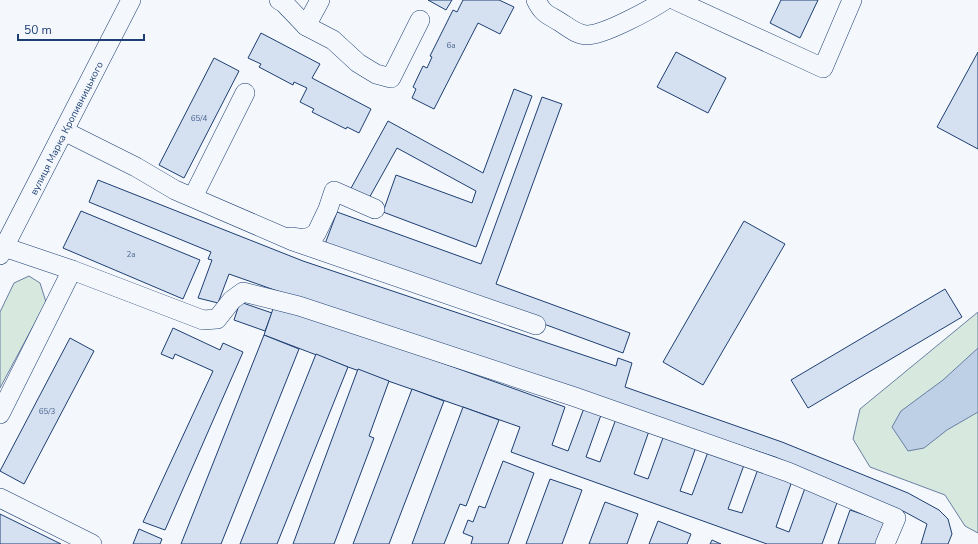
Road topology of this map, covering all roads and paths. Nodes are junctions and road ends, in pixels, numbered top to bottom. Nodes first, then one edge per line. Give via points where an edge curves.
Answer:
1 (131, 0) edge
2 (279, 0) edge
3 (320, 0) edge
4 (536, 0) edge
5 (665, 0) edge
6 (675, 0) edge
7 (852, 0) edge
8 (420, 20) dead end
9 (306, 26) junction
10 (245, 93) dead end
11 (64, 131) junction
12 (193, 197) junction
13 (375, 209) dead end
14 (282, 236) junction
15 (2, 251) edge
16 (72, 270) junction
17 (536, 325) dead end
18 (0, 414) edge
19 (0, 498) edge
20 (92, 544) edge
21 (885, 544) edge

1 - 11 street, вулиця Марка Кропивницького
2 - 9 street
3 - 9 street
4 - 5 street via 541,10 573,31 586,35 601,33
6 - 7 street via 823,68
8 - 9 street via 391,78 376,74 358,63 333,40
10 - 12 street
11 - 12 street
11 - 15 street, вулиця Марка Кропивницького
12 - 14 street
13 - 14 street via 334,191 316,234 305,239
14 - 17 street
15 - 16 street
16 - 18 street
16 - 21 street via 203,320 217,319 232,300 243,292 299,306 575,397 788,472 896,518
19 - 20 street

